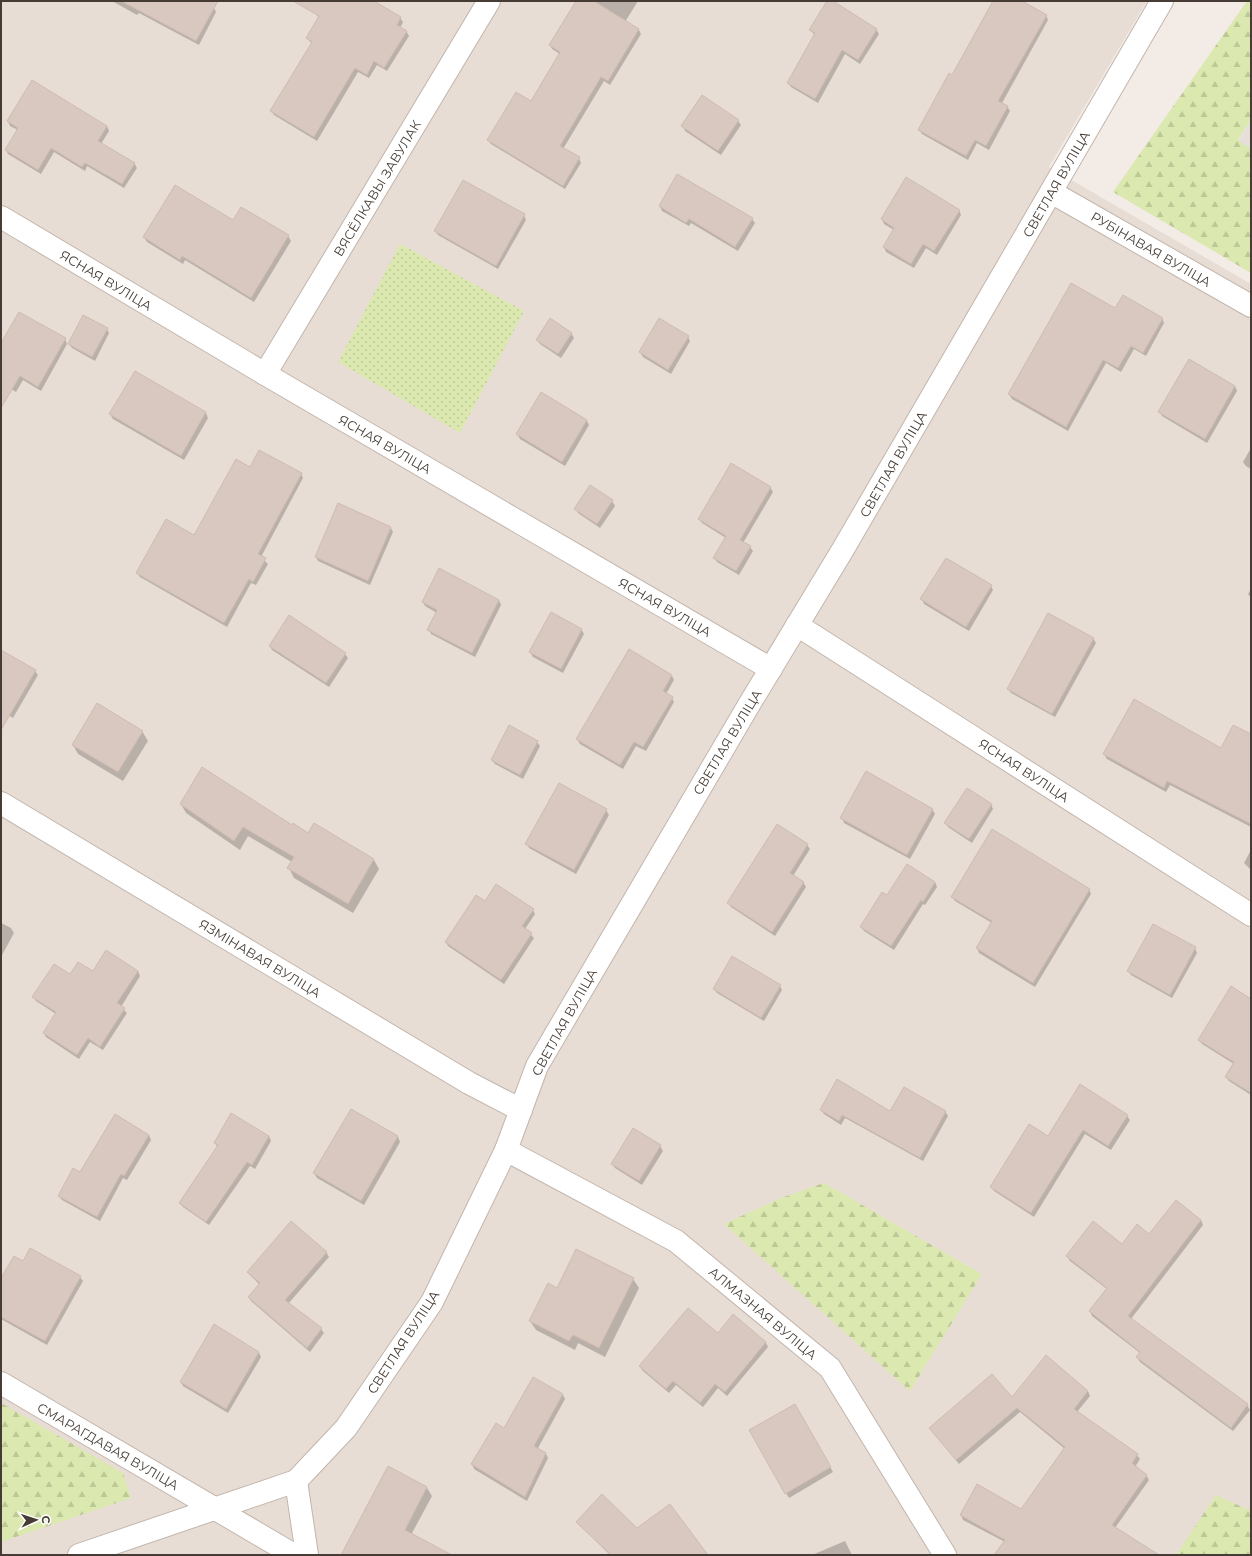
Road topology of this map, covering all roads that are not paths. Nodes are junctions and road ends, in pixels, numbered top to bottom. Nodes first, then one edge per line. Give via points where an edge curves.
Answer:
1 (489, 1) edge
2 (1162, 1) edge
3 (1051, 192) junction
4 (1, 217) edge
5 (1251, 306) edge
6 (265, 374) junction
7 (797, 625) junction
8 (771, 669) junction
9 (1, 803) edge
10 (1251, 915) edge
11 (520, 1110) junction
12 (506, 1150) junction
13 (1, 1383) edge
14 (296, 1481) junction
15 (216, 1508) junction
16 (79, 1555) edge
17 (294, 1555) edge
18 (307, 1555) edge
19 (945, 1555) edge

1 - 6 street, ВЯСЁЛКАВЫ ЗАВУЛАК
2 - 3 street, СВЕТЛАЯ ВУЛІЦА
3 - 5 street, РУБІНАВАЯ ВУЛІЦА
3 - 7 street, СВЕТЛАЯ ВУЛІЦА
4 - 6 street, ЯСНАЯ ВУЛІЦА
6 - 8 street, ЯСНАЯ ВУЛІЦА
7 - 8 street, СВЕТЛАЯ ВУЛІЦА
7 - 10 street, ЯСНАЯ ВУЛІЦА
8 - 11 street, СВЕТЛАЯ ВУЛІЦА via 537,1066
9 - 11 street, ЯЗМІНАВАЯ ВУЛІЦА via 462,1079
11 - 12 street, СВЕТЛАЯ ВУЛІЦА
12 - 14 street, СВЕТЛАЯ ВУЛІЦА via 432,1302 346,1428
12 - 19 street, АЛМАЗНАЯ ВУЛІЦА via 676,1241 830,1368
13 - 15 street, СМАРАГДАВАЯ ВУЛІЦА
14 - 15 street, СВЕТЛАЯ ВУЛІЦА
14 - 18 street
15 - 16 street, СВЕТЛАЯ ВУЛІЦА
15 - 17 street, СМАРАГДАВАЯ ВУЛІЦА

